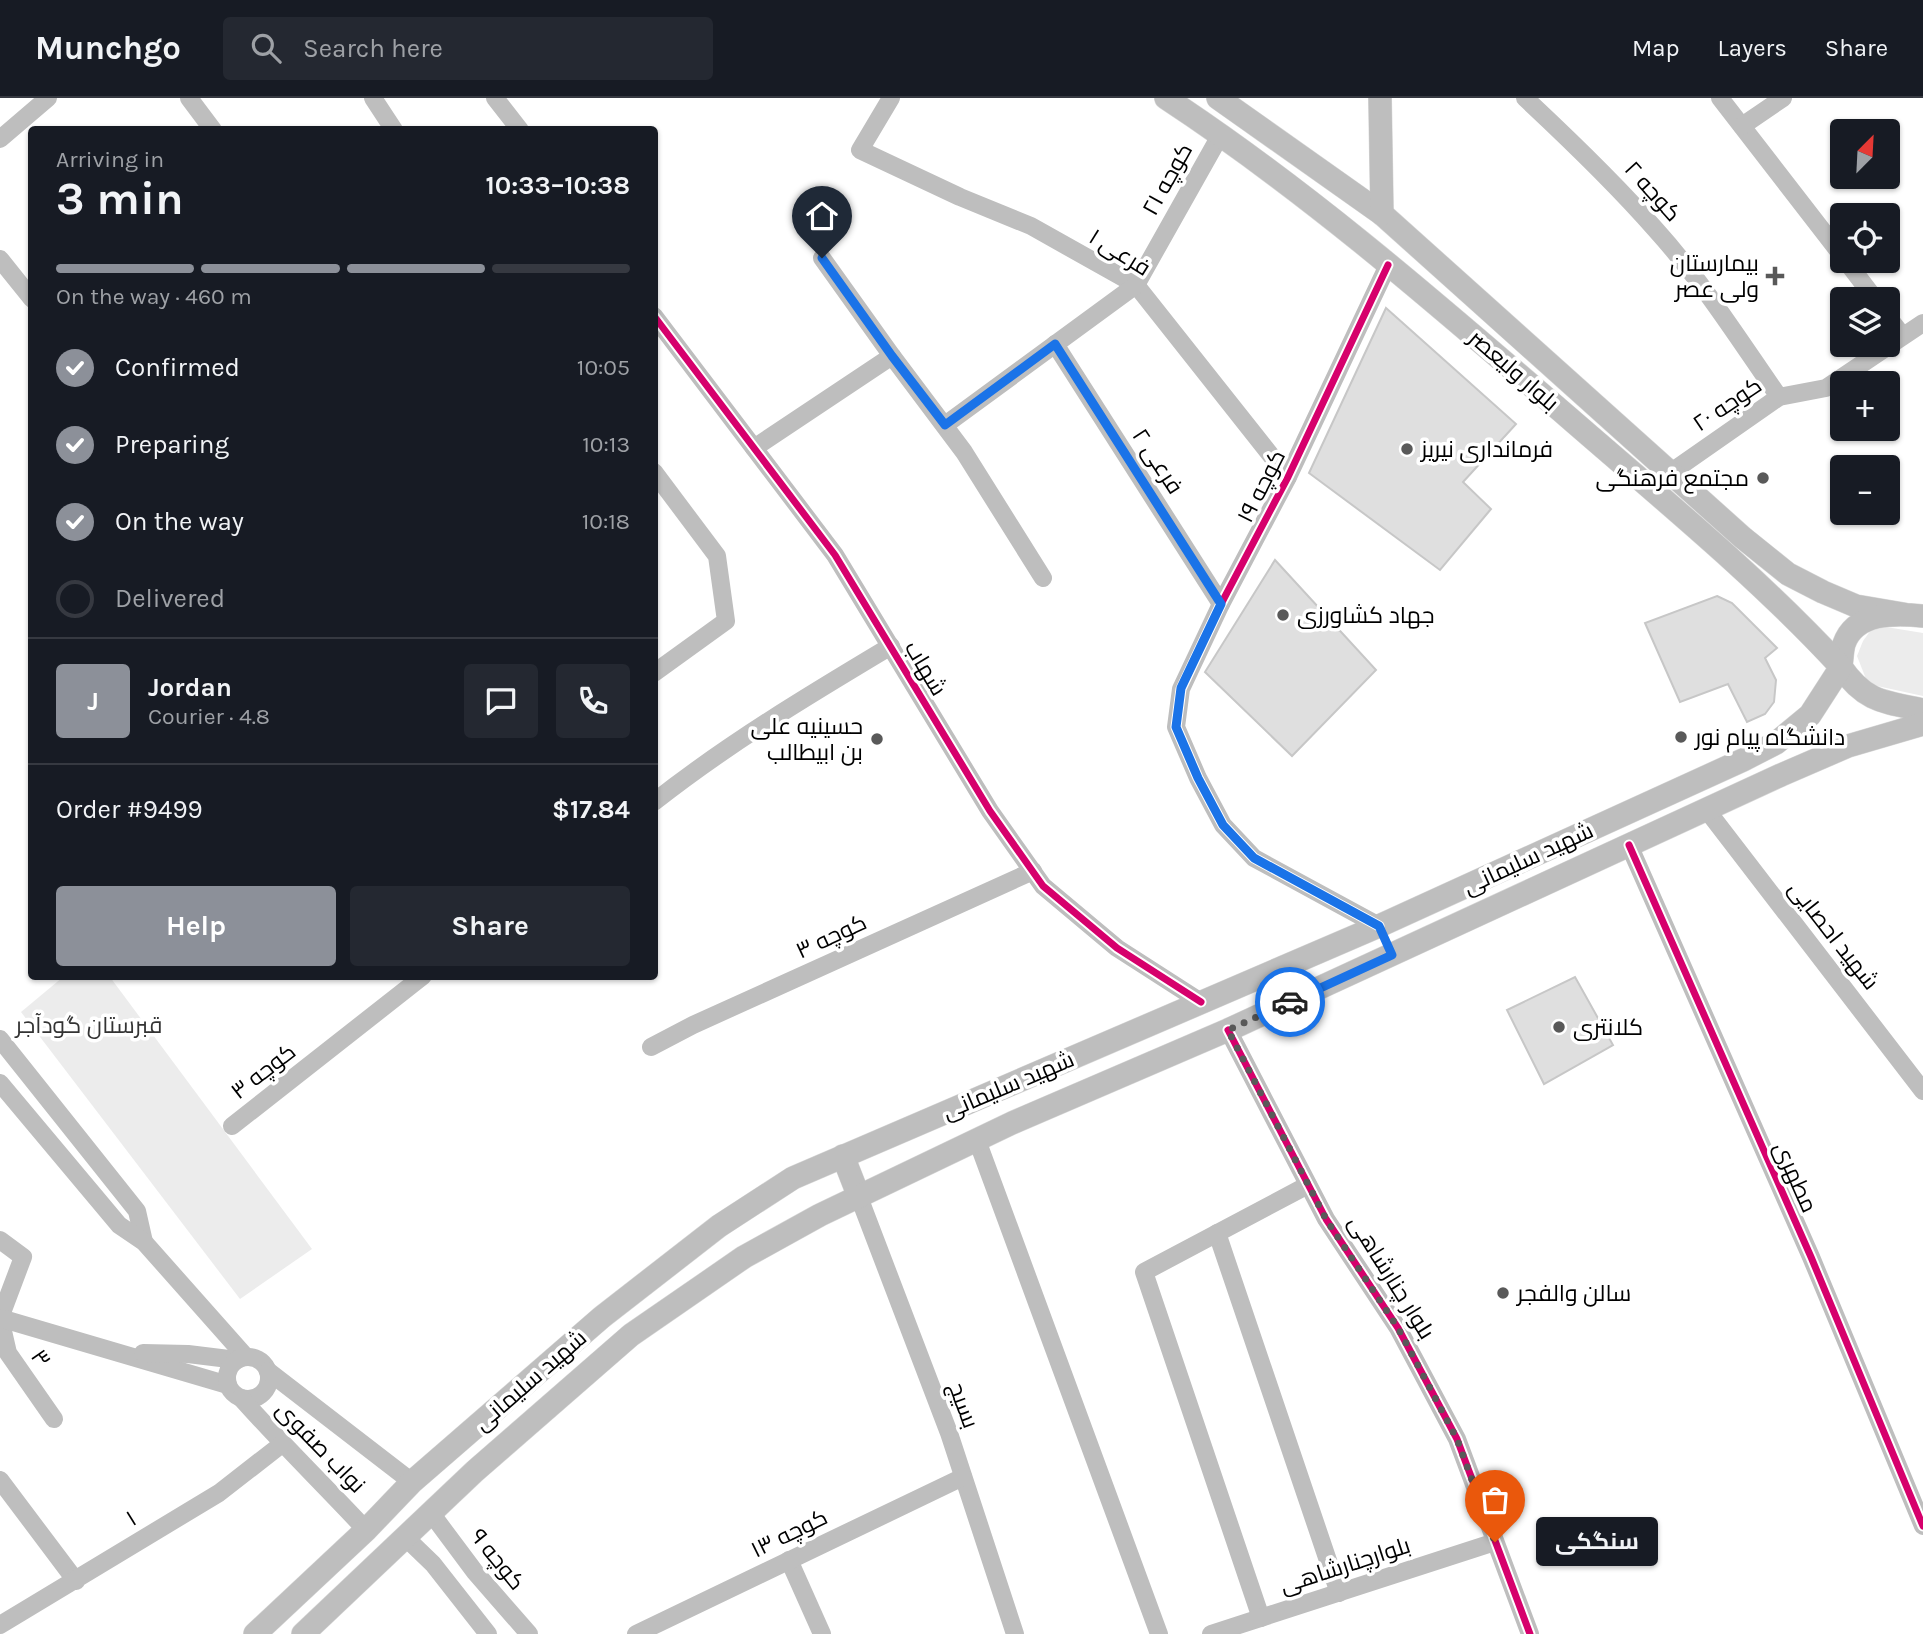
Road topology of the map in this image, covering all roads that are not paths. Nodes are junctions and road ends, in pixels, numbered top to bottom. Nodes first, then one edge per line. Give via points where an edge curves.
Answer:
1 (48, 98) edge
2 (189, 98) edge
3 (373, 98) edge
4 (495, 98) edge
5 (891, 98) edge
6 (1166, 98) edge
7 (1218, 98) edge
8 (1380, 98) edge
9 (1525, 98) edge
10 (1720, 98) edge
11 (1783, 98) edge
12 (1742, 125) junction
13 (211, 126) edge
14 (391, 126) edge
15 (517, 126) edge
16 (1221, 134) junction
17 (0, 139) edge
18 (1382, 214) junction
19 (1830, 241) edge
20 (822, 258) dead end
21 (0, 259) edge
22 (1388, 265) junction
23 (1855, 273) edge
24 (1136, 285) junction
25 (1866, 287) edge
26 (28, 294) edge
27 (658, 321) edge
28 (1923, 323) edge
29 (1900, 332) edge
30 (1902, 335) junction
31 (1055, 344) junction
32 (892, 356) junction
33 (1779, 397) junction
34 (945, 425) junction
35 (754, 448) junction
36 (1670, 473) junction
37 (658, 477) edge
38 (1289, 477) junction
39 (1044, 578) dead end
40 (1221, 604) junction
41 (1913, 615) edge
42 (891, 646) junction
43 (1840, 667) junction
44 (658, 670) edge
45 (1923, 709) edge
46 (1923, 724) edge
47 (658, 799) edge
48 (1706, 809) junction
49 (1629, 845) junction
50 (1033, 872) junction
51 (1379, 926) junction
52 (1392, 955) junction
53 (419, 980) edge
54 (1201, 1002) junction
55 (1228, 1030) junction
56 (0, 1039) edge
57 (651, 1047) dead end
58 (0, 1083) edge
59 (1923, 1091) edge
60 (232, 1126) dead end
61 (977, 1140) junction
62 (844, 1156) junction
63 (1308, 1185) junction
64 (859, 1197) junction
65 (1217, 1234) junction
66 (0, 1240) edge
67 (144, 1242) junction
68 (0, 1318) edge
69 (122, 1353) junction
70 (241, 1358) junction
71 (268, 1371) junction
72 (228, 1385) junction
73 (241, 1398) junction
74 (54, 1419) dead end
75 (282, 1444) junction
76 (963, 1477) junction
77 (0, 1480) edge
78 (412, 1482) junction
79 (431, 1513) junction
80 (1923, 1527) edge
81 (366, 1530) junction
82 (405, 1537) junction
83 (1495, 1542) junction
84 (789, 1560) junction
85 (76, 1581) junction
86 (1339, 1592) junction
87 (1258, 1624) edge
88 (0, 1625) edge
89 (255, 1634) edge
90 (303, 1634) edge
91 (488, 1634) edge
92 (529, 1634) edge
93 (636, 1634) edge
94 (822, 1634) edge
95 (1015, 1634) edge
96 (1159, 1634) edge
97 (1211, 1634) edge
98 (1530, 1634) edge

1 - 17 street
2 - 13 street
3 - 14 street
4 - 15 street
5 - 24 street, فرعی ۱ via 860,150 1031,226
6 - 16 main road, بلوار ولیعصر
7 - 18 main road, بلوار ولیعصر
8 - 18 main road
9 - 33 street, کوچه ۲ via 1658,231
10 - 12 street
11 - 12 street
12 - 19 street
16 - 22 main road, بلوار ولیعصر
16 - 24 street, کوچه ۲۱
18 - 36 main road, بلوار ولیعصر
20 - 32 street
21 - 26 street
22 - 38 street, کوچه ۱۹
22 - 43 main road, بلوار ولیعصر via 1734,561
23 - 25 street
24 - 31 street
24 - 38 street, فرعی ۱
27 - 35 street, شهاب
28 - 30 street, کوچه ۲۰
29 - 30 street
30 - 33 street, کوچه ۲۰ via 1826,388
31 - 34 street
31 - 40 street, فرعی ۲
32 - 34 street
32 - 35 street
33 - 36 street, کوچه ۲۰
34 - 39 street
35 - 42 street, شهاب via 835,555
36 - 41 main road, بلوار ولیعصر via 1788,574 1856,606
37 - 44 street via 718,556 726,621
38 - 40 street, کوچه ۱۹
40 - 51 street, کوچه ۱۹ via 1181,688 1176,727 1198,778 1223,825 1254,858
41 - 43 main road, شهید سلیمانی via 1870,618 1852,630
42 - 47 street via 715,755
42 - 50 street, شهاب via 990,811
43 - 45 main road, بلوار ولیعصر via 1861,692 1887,703
43 - 51 main road, شهید سلیمانی via 1810,715 1776,743
46 - 48 main road, شهید سلیمانی via 1848,746
48 - 49 main road, شهید سلیمانی
48 - 59 street, شهید احصایی
49 - 52 main road, شهید سلیمانی
49 - 80 street, مطهری via 1811,1257
50 - 54 street, شهاب via 1043,887 1117,948
50 - 57 street, کوچه ۳
51 - 52 main road
51 - 54 main road, شهید سلیمانی
52 - 55 main road, شهید سلیمانی
53 - 60 street, کوچه ۳
54 - 62 main road, شهید سلیمانی
55 - 61 main road, شهید سلیمانی
55 - 63 street, بلوار چنارشاهی
56 - 67 street via 136,1211
58 - 67 street via 119,1225
61 - 64 main road, شهید سلیمانی
61 - 96 street
62 - 64 main road
62 - 78 main road, شهید سلیمانی via 793,1178 719,1226 602,1317
63 - 65 street
63 - 83 street, بلوار چنارشاهی via 1398,1328 1450,1427
64 - 76 street, بسیج
64 - 79 main road, شهید سلیمانی via 744,1257 631,1335
65 - 86 street
65 - 87 street via 1144,1272
66 - 68 street via 23,1257
67 - 70 street
68 - 69 street
68 - 74 street, ۳ via 8,1353
69 - 70 street
69 - 72 street
70 - 71 street via 255,1358
70 - 72 street via 230,1367
71 - 73 street via 266,1390 250,1399
71 - 78 street
72 - 73 street
73 - 75 street, نواب صفوی
75 - 81 street, نواب صفوی
75 - 85 street, ۱ via 219,1493
76 - 84 street, کوچه ۱۳
76 - 95 street, بسیج
77 - 85 street
78 - 81 main road, شهید سلیمانی
79 - 82 main road, شهید سلیمانی
79 - 92 street, کوچه ۹
81 - 89 main road, شهید سلیمانی
82 - 90 main road, شهید سلیمانی
82 - 91 street via 433,1564
83 - 86 street, بلوارچنارشاهی
83 - 98 street, بلوار چنارشاهی
84 - 93 street, کوچه ۱۳
84 - 94 street
85 - 88 street, ۱
86 - 87 street, بلوارچنارشاهی
87 - 97 street, بلوارچنارشاهی

